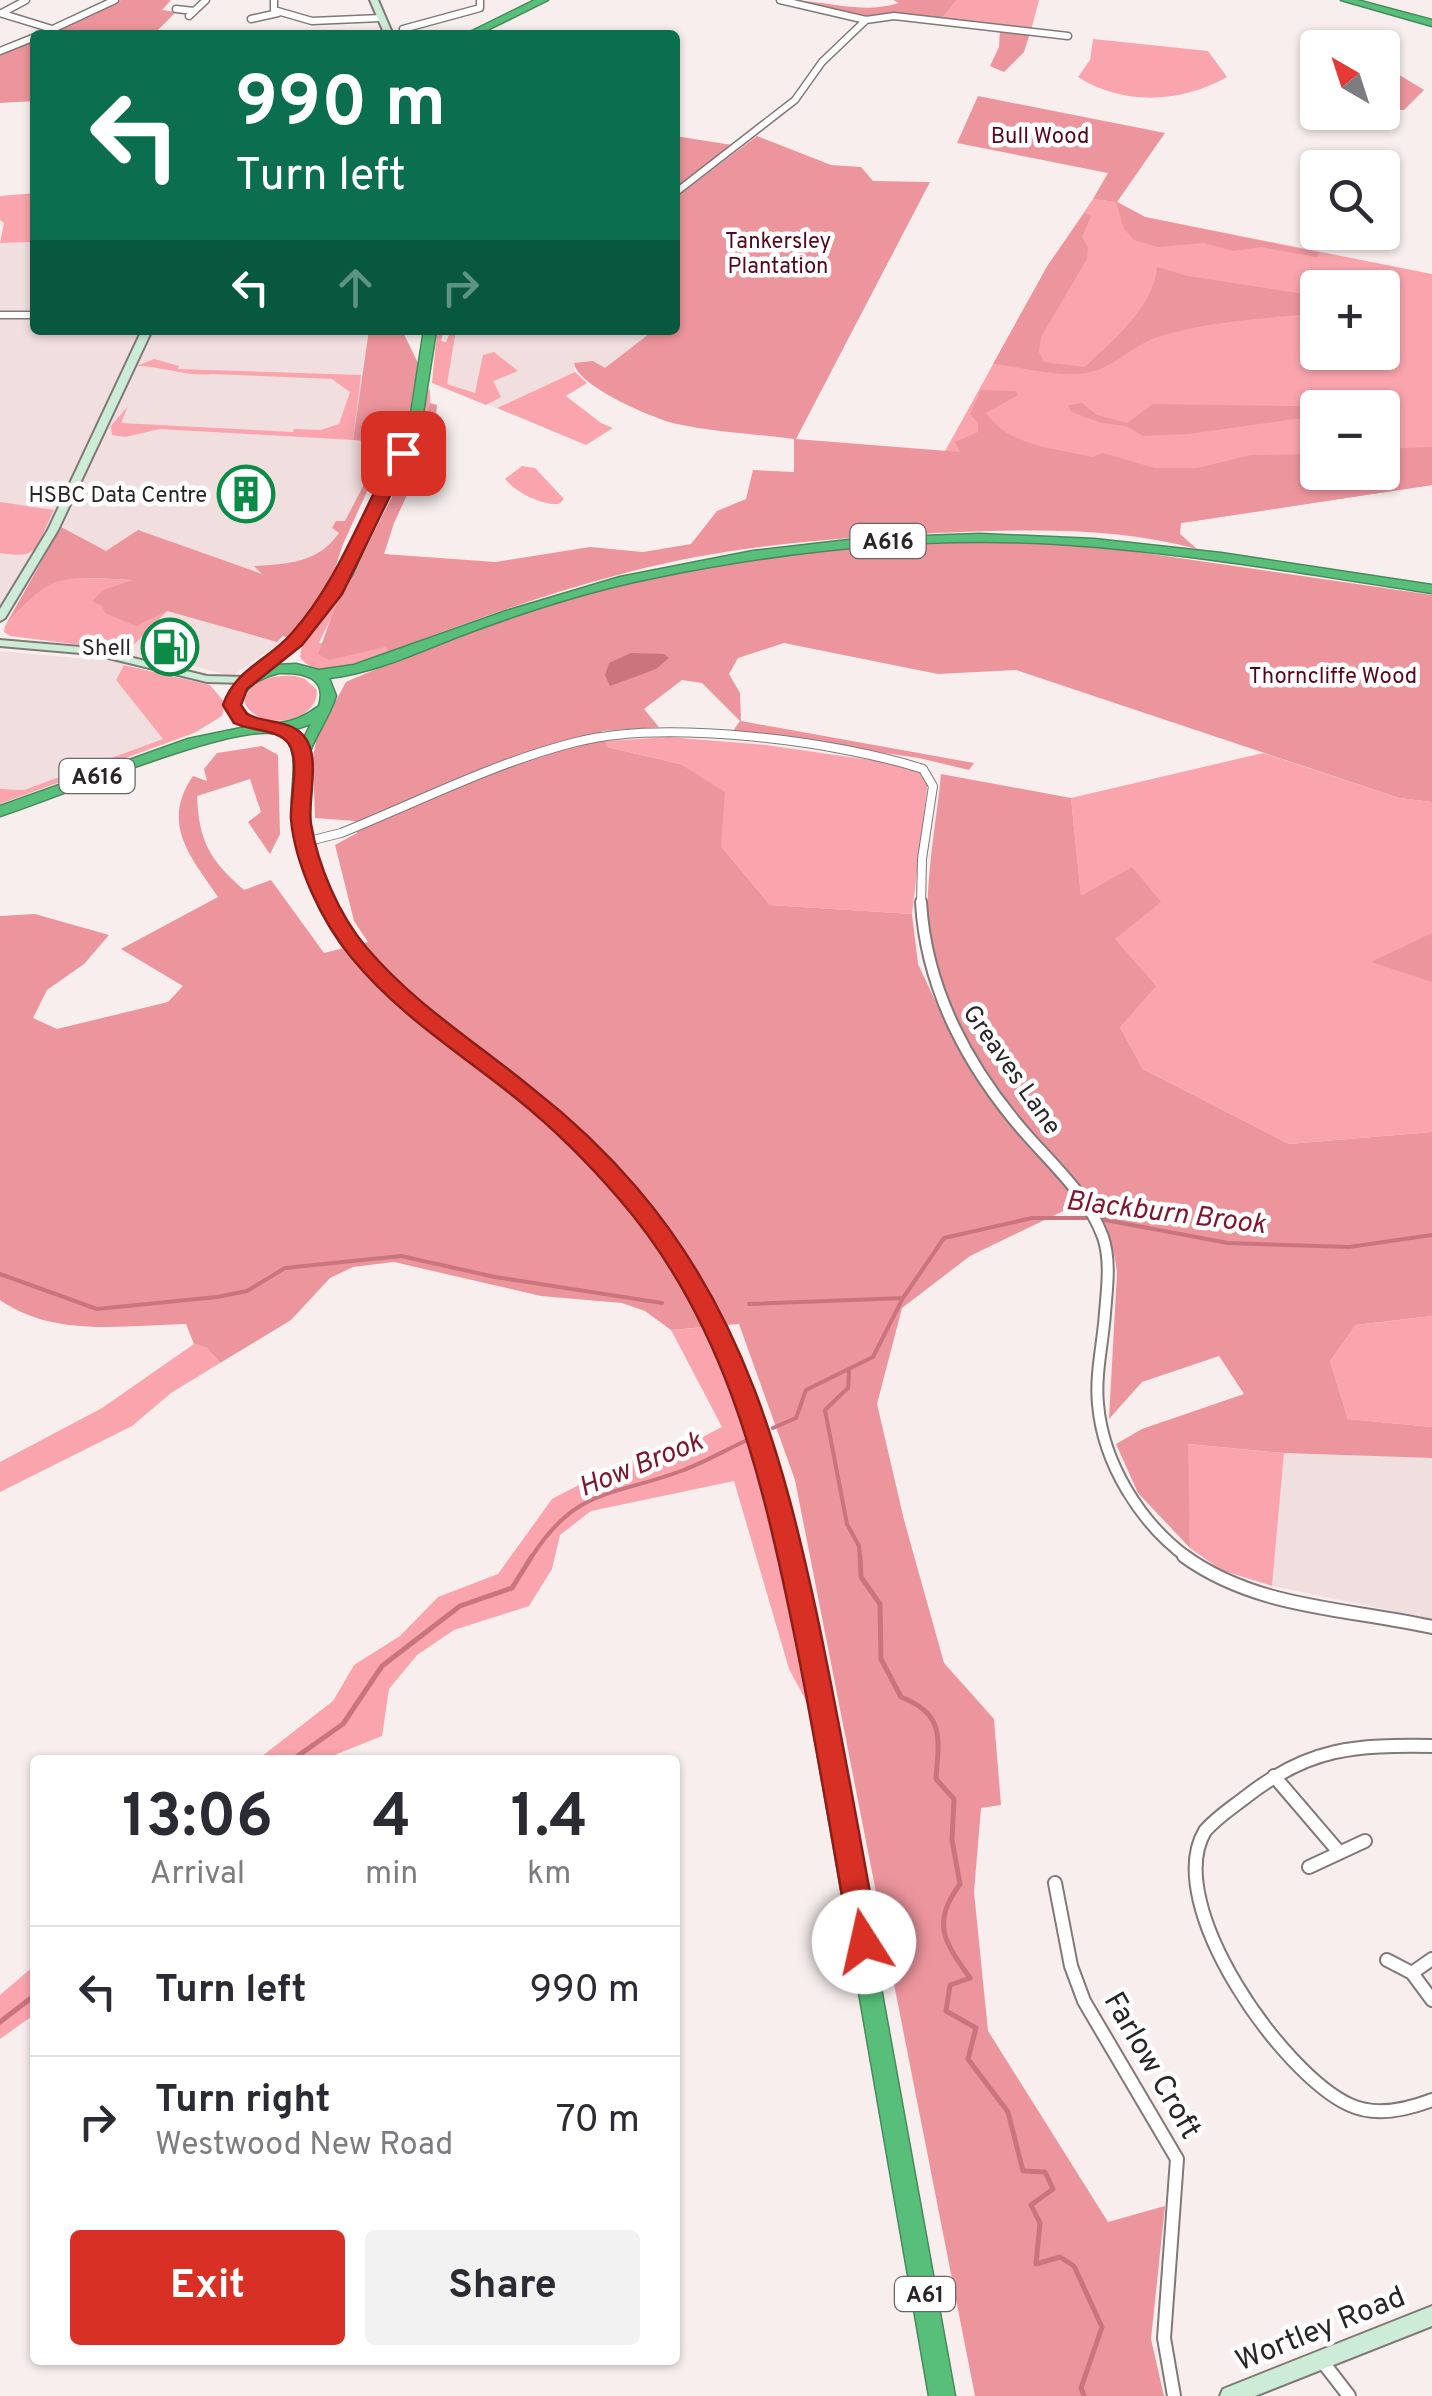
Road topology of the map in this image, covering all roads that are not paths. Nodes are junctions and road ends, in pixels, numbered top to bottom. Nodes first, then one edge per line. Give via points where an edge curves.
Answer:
1 (115, 0) edge
2 (206, 0) edge
3 (274, 0) edge
4 (374, 0) edge
5 (480, 0) edge
6 (527, 0) edge
7 (543, 0) edge
8 (780, 0) edge
9 (1346, 0) edge
10 (1372, 0) edge
11 (20, 1) edge
12 (176, 8) dead end
13 (1, 13) edge
14 (278, 13) junction
15 (381, 18) junction
16 (251, 19) dead end
17 (866, 20) junction
18 (1432, 20) edge
19 (403, 28) dead end
20 (53, 29) joint
21 (387, 30) edge
22 (469, 30) edge
23 (470, 30) edge
24 (1068, 36) dead end
25 (30, 39) edge
26 (0, 51) edge
27 (680, 189) edge
28 (0, 315) edge
29 (30, 315) edge
30 (146, 335) edge
31 (428, 335) edge
32 (1432, 589) edge
33 (0, 618) edge
34 (296, 641) junction
35 (0, 643) edge
36 (359, 670) junction
37 (310, 673) junction
38 (252, 677) junction
39 (207, 679) junction
40 (329, 690) junction
41 (233, 705) junction
42 (324, 708) junction
43 (273, 728) junction
44 (193, 742) junction
45 (302, 754) junction
46 (0, 811) edge
47 (305, 842) junction
48 (1432, 1626) edge
49 (1432, 1746) edge
50 (1274, 1776) junction
51 (1365, 1841) dead end
52 (1340, 1852) junction
53 (1309, 1868) dead end
54 (1056, 1883) dead end
55 (1432, 1959) edge
56 (1387, 1960) dead end
57 (1412, 1973) junction
58 (1432, 2000) edge
59 (1432, 2100) edge
60 (1432, 2316) edge
61 (1322, 2361) junction
62 (942, 2396) edge
63 (1174, 2396) edge
64 (1230, 2396) edge
65 (1349, 2396) edge

1 - 20 street
2 - 12 street via 192,14
3 - 14 street
4 - 15 street
5 - 19 street via 469,15
6 - 22 highway
7 - 23 highway
8 - 17 street
9 - 18 highway
10 - 18 highway
11 - 13 street
13 - 20 street
14 - 15 street via 340,22
14 - 16 street
15 - 21 street
17 - 24 street via 894,16
17 - 27 street via 822,62 795,100
25 - 26 street
28 - 29 street
30 - 33 street via 53,530
31 - 34 highway via 416,420 403,453 345,575
32 - 36 highway, A616 via 1092,542 865,542 641,576 487,622
34 - 37 highway via 293,659
34 - 38 highway
35 - 39 street via 92,652
36 - 37 highway, A616
36 - 40 highway, A616
37 - 38 highway via 281,668
37 - 40 highway
38 - 39 street
38 - 41 highway
39 - 41 street
40 - 42 highway
41 - 43 highway via 241,718
41 - 44 highway, A616 via 224,723
42 - 43 highway via 305,722
42 - 45 highway, A61
43 - 44 highway, A616
43 - 45 highway via 297,740
44 - 46 highway, A616
45 - 47 highway, A61
47 - 48 street, Greaves Lane via 558,747 631,732 730,736 886,757 923,769 934,786 921,870 927,965 965,1049 1092,1212 1106,1247 1098,1402 1114,1468 1150,1522 1218,1579 1252,1593
47 - 62 highway, A61 via 316,880 375,973 424,1020 527,1096 626,1191 682,1264 730,1354 776,1489 799,1589
49 - 50 street via 1339,1746
50 - 52 street
50 - 59 street via 1200,1840 1202,1909 1213,1944 1306,2079 1366,2110
51 - 52 street
52 - 53 street
54 - 63 street, Farlow Croft via 1084,2002 1176,2159 1162,2353
55 - 57 street
56 - 57 street
57 - 58 street
60 - 61 street, Wortley Road
61 - 64 street, Wortley Road
61 - 65 street

